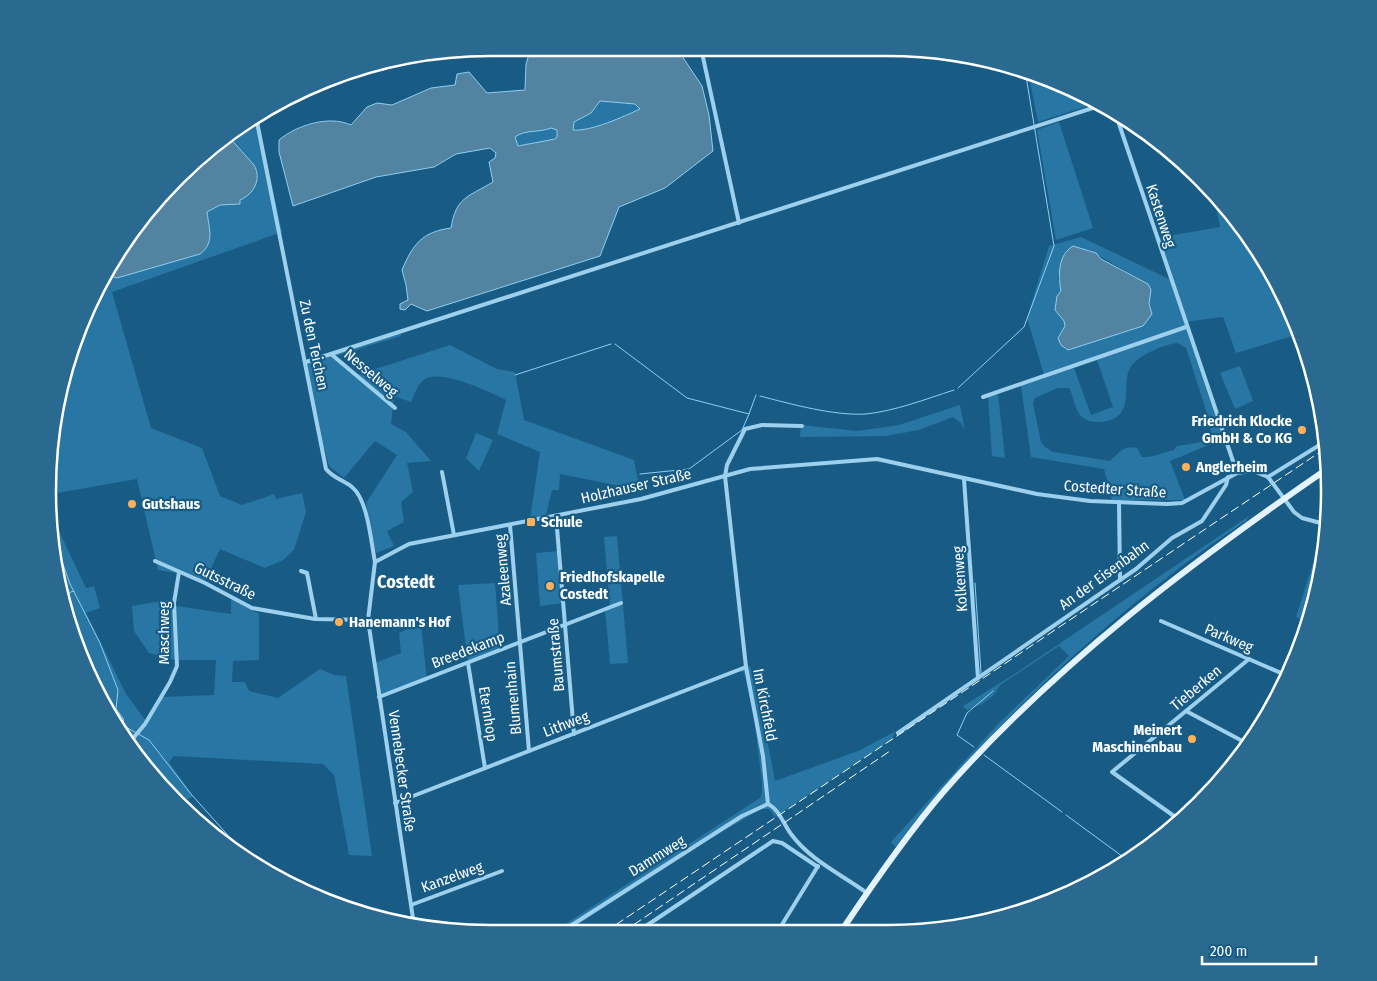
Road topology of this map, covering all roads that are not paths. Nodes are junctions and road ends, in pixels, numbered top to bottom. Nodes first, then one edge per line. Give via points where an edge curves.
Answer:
1 (702, 56) edge
2 (1093, 108) edge
3 (1119, 123) edge
4 (257, 124) edge
5 (739, 223) junction
6 (1186, 327) junction
7 (332, 354) junction
8 (306, 362) junction
9 (983, 397) dead end
10 (395, 408) dead end
11 (802, 426) dead end
12 (1318, 446) edge
13 (442, 472) dead end
14 (1238, 473) junction
15 (1320, 474) edge
16 (725, 476) junction
17 (1268, 477) junction
18 (1228, 478) junction
19 (964, 479) junction
20 (1119, 502) junction
21 (556, 516) junction
22 (1320, 523) edge
23 (510, 525) junction
24 (454, 535) junction
25 (155, 561) dead end
26 (375, 562) junction
27 (301, 571) dead end
28 (179, 572) junction
29 (1120, 580) junction
30 (621, 603) dead end
31 (316, 619) junction
32 (368, 620) junction
33 (1161, 621) dead end
34 (565, 625) junction
35 (520, 643) junction
36 (1249, 659) junction
37 (468, 663) junction
38 (746, 667) junction
39 (1281, 673) edge
40 (978, 678) junction
41 (379, 697) junction
42 (1186, 711) junction
43 (898, 733) dead end
44 (574, 734) junction
45 (134, 738) edge
46 (1242, 741) edge
47 (528, 751) junction
48 (485, 768) junction
49 (395, 803) junction
50 (768, 804) junction
51 (1174, 816) edge
52 (820, 862) junction
53 (818, 867) junction
54 (502, 871) dead end
55 (867, 893) junction
56 (411, 905) junction
57 (413, 917) edge
58 (572, 925) edge
59 (647, 925) edge
60 (782, 925) edge
61 (845, 925) edge

1 - 5 street
2 - 5 street
3 - 6 street, Kastenweg
4 - 8 street, Zu den Teichen
5 - 7 street
6 - 9 street
6 - 14 street, Kastenweg
7 - 8 street
7 - 10 street, Nesselweg
8 - 26 street, Zu den Teichen via 326,469 357,493 366,516
11 - 16 street via 762,425 745,429
12 - 17 street
13 - 24 street
14 - 17 street via 1253,471
14 - 18 street, Costedter Straße
15 - 55 main road via 1132,611 1043,688 944,791
16 - 19 street, Holzhauser Straße via 770,466 877,459
16 - 21 street, Holzhauser Straße via 653,496
16 - 38 street, Im Kirchfeld
17 - 22 street via 1294,512
18 - 20 street, Costedter Straße via 1182,503
18 - 29 street, An der Eisenbahn via 1202,521 1172,538
19 - 20 street, Costedter Straße via 1034,494
19 - 40 street, Kolkenweg
20 - 29 street
21 - 23 street, Holzhauser Straße
21 - 34 street, Baumstraße
23 - 24 street, Holzhauser Straße
23 - 35 street, Azaleenweg
24 - 26 street, Holzhauser Straße via 409,544
25 - 28 street, Gutsstraße
26 - 32 street
27 - 31 street via 307,573 310,582
28 - 31 street, Gutsstraße via 252,608
28 - 45 street, Maschweg via 174,603 177,666
29 - 40 street, An der Eisenbahn
30 - 34 street, Breedekamp
31 - 32 street, Gutsstraße
32 - 41 street, Vennebecker Straße
33 - 36 street, Parkweg
34 - 35 street, Breedekamp
34 - 44 street, Baumstraße
35 - 37 street, Breedekamp
35 - 47 street, Blumenhain
36 - 39 street, Parkweg
36 - 42 street, Tieberken
37 - 41 street, Breedekamp
37 - 48 street, Eternhop
38 - 44 street, Lithweg
38 - 50 street, Im Kirchfeld via 763,756
40 - 43 street
41 - 49 street, Vennebecker Straße
42 - 46 street
42 - 51 street, Tieberken via 1112,772
44 - 47 street, Lithweg
47 - 48 street, Lithweg
48 - 49 street, Lithweg
49 - 56 street, Vennebecker Straße
50 - 52 street via 798,843
50 - 58 street, Dammweg via 734,822
52 - 53 street
52 - 55 street
53 - 59 street via 782,843 776,840 768,842
53 - 60 street
54 - 56 street, Kanzelweg
55 - 61 main road
56 - 57 street, Vennebecker Straße

